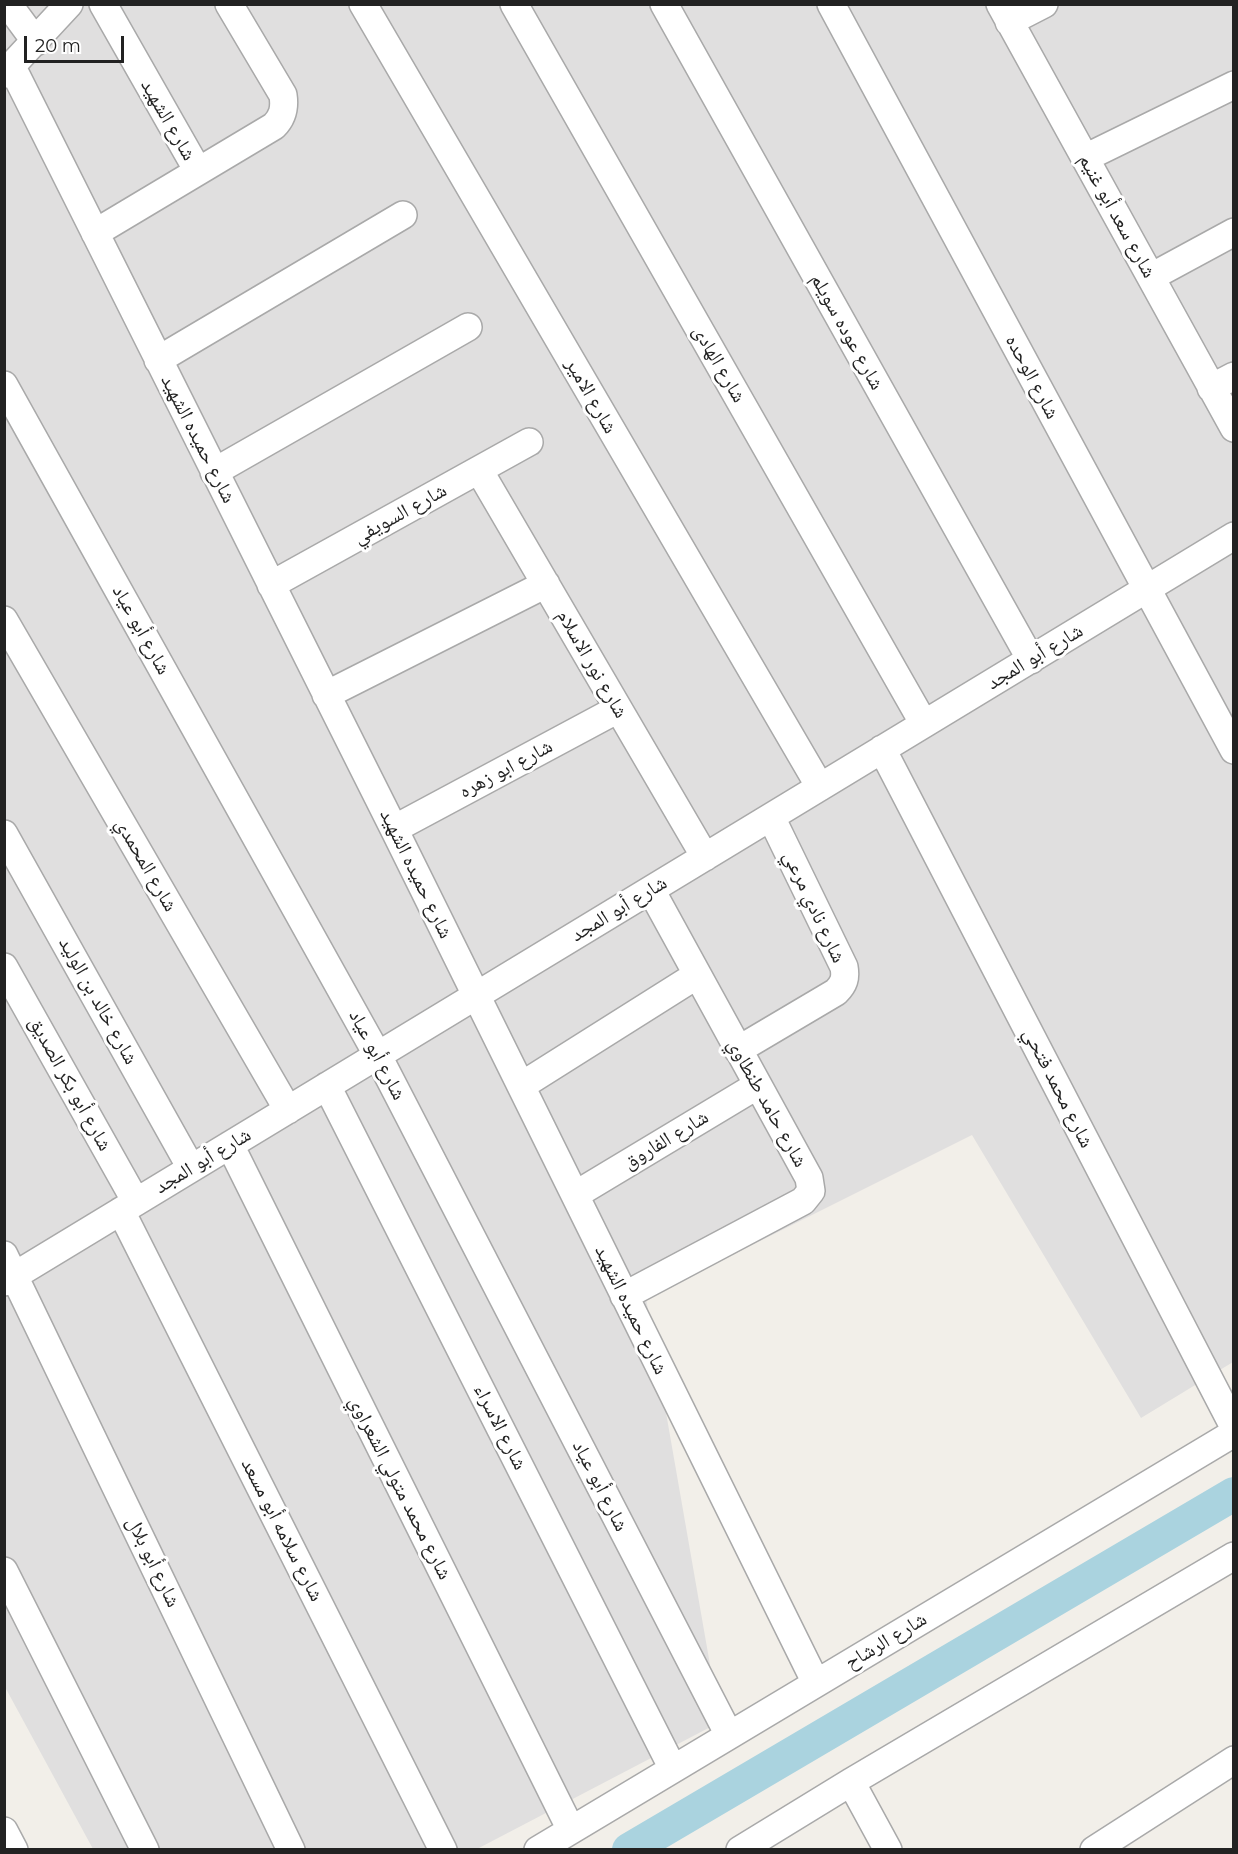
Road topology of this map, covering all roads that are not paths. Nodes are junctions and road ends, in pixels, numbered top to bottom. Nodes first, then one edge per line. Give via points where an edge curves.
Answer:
1 (9, 4) edge
2 (69, 4) edge
3 (103, 4) edge
4 (230, 4) edge
5 (363, 4) edge
6 (514, 4) edge
7 (664, 4) edge
8 (831, 4) edge
9 (1044, 4) edge
10 (1004, 13) edge
11 (36, 42) junction
12 (8, 70) edge
13 (1233, 85) edge
14 (1085, 158) junction
15 (198, 171) junction
16 (403, 215) dead end
17 (1233, 232) edge
18 (95, 233) junction
19 (1151, 277) junction
20 (468, 327) dead end
21 (158, 360) junction
22 (1222, 382) edge
23 (4, 384) edge
24 (1233, 428) edge
25 (529, 442) dead end
26 (479, 470) junction
27 (214, 472) junction
28 (1233, 536) edge
29 (546, 584) junction
30 (271, 585) junction
31 (1147, 589) junction
32 (4, 620) edge
33 (1031, 660) junction
34 (326, 695) junction
35 (618, 710) junction
36 (924, 724) junction
37 (882, 749) junction
38 (1233, 750) edge
39 (820, 787) junction
40 (771, 817) junction
41 (394, 830) junction
42 (4, 834) edge
43 (705, 857) junction
44 (651, 890) junction
45 (4, 967) edge
46 (697, 975) junction
47 (477, 996) junction
48 (738, 1050) junction
49 (378, 1056) junction
50 (758, 1085) junction
51 (327, 1086) junction
52 (521, 1086) junction
53 (288, 1110) junction
54 (230, 1145) junction
55 (192, 1168) junction
56 (575, 1195) junction
57 (128, 1207) junction
58 (8, 1271) edge
59 (624, 1296) junction
60 (1233, 1426) edge
61 (1233, 1433) edge
62 (1233, 1556) edge
63 (4, 1571) edge
64 (816, 1683) junction
65 (729, 1736) junction
66 (1233, 1760) edge
67 (673, 1769) junction
68 (851, 1782) junction
69 (571, 1830) junction
70 (4, 1831) edge
71 (14, 1850) edge
72 (145, 1850) edge
73 (291, 1850) edge
74 (443, 1850) edge
75 (538, 1850) edge
76 (740, 1850) edge
77 (888, 1850) edge
78 (1094, 1850) edge

1 - 11 street
2 - 11 street
3 - 15 street, شارع الشهيد
4 - 15 street via 283,95 283,112 274,126
5 - 39 street, شارع الامير
6 - 36 street, شارع الهادى
7 - 33 street, شارع عوده سويلم
8 - 31 street, شارع الوحده
9 - 10 street
10 - 14 street, شارع سعد أبو غنيم
11 - 12 street
12 - 18 street, شارع حميده الشهيد
13 - 14 street
14 - 19 street, شارع سعد أبو غنيم
15 - 18 street
16 - 21 street
17 - 19 street
18 - 21 street, شارع حميده الشهيد
19 - 22 street, شارع سعد أبو غنيم
20 - 27 street
21 - 27 street, شارع حميده الشهيد
22 - 24 street, شارع سعد أبو غنيم
23 - 49 street, شارع أبو عياد
25 - 26 street, شارع السويفي
26 - 29 street, شارع نور الاسلام
26 - 30 street, شارع السويفي
27 - 30 street, شارع حميده الشهيد
28 - 31 street, شارع أبو المجد
29 - 34 street
29 - 35 street, شارع نور الاسلام
30 - 34 street, شارع حميده الشهيد
31 - 33 street, شارع أبو المجد
31 - 38 street, شارع الوحده
32 - 53 street, شارع المحمدي
33 - 36 street, شارع أبو المجد
34 - 41 street, شارع حميده الشهيد
35 - 41 street, شارع ابو زهره
35 - 43 street, شارع نور الاسلام
36 - 37 street, شارع أبو المجد
37 - 39 street, شارع أبو المجد
37 - 60 street, شارع محمد فتحي
39 - 40 street, شارع أبو المجد
40 - 43 street, شارع أبو المجد
40 - 48 street, شارع نادي مرعي via 846,976 836,992
41 - 47 street, شارع حميده الشهيد
42 - 55 street, شارع خالد بن الوليد
43 - 44 street, شارع أبو المجد
44 - 46 street, شارع حامد طنطاوي
44 - 47 street, شارع أبو المجد
45 - 57 street, شارع أبو بكر الصديق
46 - 48 street, شارع حامد طنطاوي
46 - 52 street
47 - 49 street, شارع أبو المجد
47 - 52 street, شارع حميده الشهيد
48 - 50 street, شارع حامد طنطاوي
49 - 51 street, شارع أبو المجد
49 - 65 street, شارع أبو عياد
50 - 56 street, شارع الفاروق
50 - 59 street, شارع حامد طنطاوي via 809,1178 808,1196
51 - 53 street, شارع أبو المجد
51 - 67 street, شارع الاسراء
52 - 56 street, شارع حميده الشهيد
53 - 54 street, شارع أبو المجد
54 - 55 street, شارع أبو المجد
54 - 69 street, شارع محمد متولي الشعراوي
55 - 57 street, شارع أبو المجد
56 - 59 street, شارع حميده الشهيد
57 - 58 street, شارع أبو المجد
57 - 74 street, شارع سلامه أبو مسعد
58 - 73 street, شارع أبو بلال
59 - 64 street, شارع حميده الشهيد
61 - 64 street, شارع الرشاح
62 - 68 street
63 - 72 street
64 - 65 street, شارع الرشاح
65 - 67 street, شارع الرشاح
66 - 78 street
67 - 69 street, شارع الرشاح
68 - 76 street
68 - 77 street
69 - 75 street, شارع الرشاح
70 - 71 street

